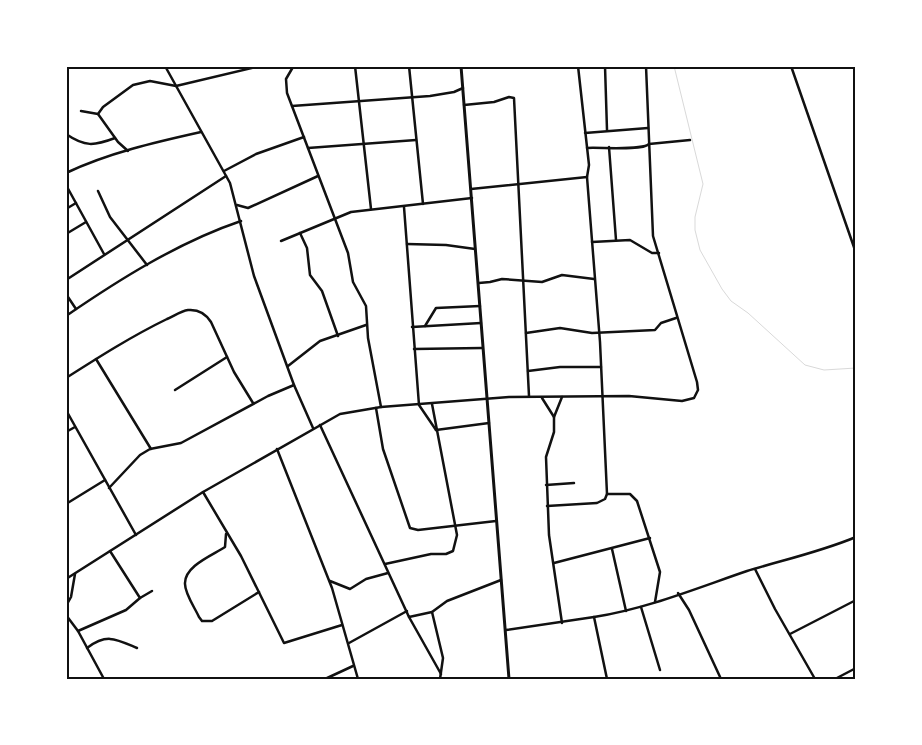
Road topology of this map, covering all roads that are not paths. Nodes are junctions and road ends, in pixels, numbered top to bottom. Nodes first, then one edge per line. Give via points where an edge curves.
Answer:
1 (165, 66) edge
2 (260, 66) edge
3 (293, 66) edge
4 (355, 66) edge
5 (409, 66) edge
6 (461, 66) edge
7 (578, 66) edge
8 (605, 66) edge
9 (646, 66) edge
10 (791, 66) edge
11 (242, 68) edge
12 (176, 86) junction
13 (463, 88) junction
14 (412, 96) junction
15 (358, 100) junction
16 (464, 105) junction
17 (292, 106) junction
18 (81, 110) dead end
19 (98, 114) junction
20 (648, 128) junction
21 (607, 130) junction
22 (201, 132) junction
23 (585, 133) junction
24 (66, 134) edge
25 (304, 137) junction
26 (115, 138) junction
27 (416, 140) junction
28 (690, 140) dead end
29 (362, 144) junction
30 (649, 144) junction
31 (609, 147) junction
32 (308, 148) junction
33 (586, 148) junction
34 (128, 151) junction
35 (224, 171) junction
36 (66, 173) edge
37 (226, 176) junction
38 (318, 176) junction
39 (587, 177) junction
40 (519, 183) junction
41 (66, 185) edge
42 (471, 189) junction
43 (98, 191) dead end
44 (472, 198) junction
45 (76, 204) junction
46 (423, 204) junction
47 (237, 205) junction
48 (404, 207) junction
49 (66, 209) edge
50 (371, 209) junction
51 (335, 217) junction
52 (241, 221) junction
53 (86, 222) junction
54 (300, 233) junction
55 (66, 234) edge
56 (129, 240) junction
57 (616, 240) junction
58 (282, 241) dead end
59 (592, 242) junction
60 (407, 244) junction
61 (476, 249) junction
62 (659, 253) junction
63 (856, 253) edge
64 (104, 254) junction
65 (148, 265) junction
66 (524, 279) junction
67 (594, 279) junction
68 (66, 280) edge
69 (479, 283) junction
70 (66, 294) edge
71 (480, 306) junction
72 (76, 310) junction
73 (66, 316) edge
74 (676, 318) junction
75 (481, 323) junction
76 (366, 325) junction
77 (425, 326) junction
78 (412, 327) junction
79 (526, 332) junction
80 (599, 333) junction
81 (338, 336) junction
82 (482, 348) junction
83 (414, 349) junction
84 (227, 357) junction
85 (96, 359) junction
86 (288, 366) junction
87 (601, 367) junction
88 (528, 371) junction
89 (66, 378) edge
90 (294, 385) junction
91 (175, 390) dead end
92 (529, 396) junction
93 (602, 396) junction
94 (562, 397) junction
95 (488, 398) junction
96 (542, 398) junction
97 (253, 404) junction
98 (432, 404) junction
99 (419, 405) junction
100 (381, 407) junction
101 (376, 408) junction
102 (66, 410) edge
103 (554, 417) junction
104 (490, 423) junction
105 (320, 425) junction
106 (75, 427) junction
107 (313, 428) junction
108 (436, 430) junction
109 (66, 432) edge
110 (152, 449) junction
111 (278, 449) junction
112 (105, 480) junction
113 (574, 483) dead end
114 (546, 485) junction
115 (109, 488) junction
116 (203, 492) junction
117 (607, 494) junction
118 (66, 504) edge
119 (547, 506) junction
120 (496, 521) junction
121 (454, 526) junction
122 (226, 532) junction
123 (136, 534) junction
124 (856, 537) edge
125 (650, 538) junction
126 (612, 549) junction
127 (110, 551) junction
128 (554, 563) junction
129 (385, 564) junction
130 (755, 569) junction
131 (75, 573) junction
132 (388, 573) junction
133 (66, 579) edge
134 (329, 580) junction
135 (502, 580) junction
136 (152, 591) dead end
137 (260, 592) junction
138 (678, 594) junction
139 (140, 598) junction
140 (856, 600) edge
141 (655, 602) junction
142 (66, 606) edge
143 (641, 606) junction
144 (626, 611) junction
145 (407, 612) junction
146 (432, 612) junction
147 (66, 615) edge
148 (409, 617) junction
149 (594, 617) junction
150 (562, 622) junction
151 (342, 625) junction
152 (506, 630) junction
153 (78, 631) junction
154 (790, 634) junction
155 (349, 643) junction
156 (87, 648) junction
157 (137, 648) dead end
158 (354, 666) junction
159 (856, 668) edge
160 (660, 670) dead end
161 (441, 674) junction
162 (104, 679) edge
163 (325, 679) edge
164 (358, 679) edge
165 (440, 679) edge
166 (509, 679) edge
167 (606, 679) edge
168 (720, 679) edge
169 (814, 679) edge
170 (836, 679) edge

1 - 12 street
2 - 11 street
3 - 17 street via 286,83
4 - 15 street
5 - 14 street
6 - 13 street
7 - 23 street
8 - 21 street
9 - 20 street
10 - 63 street
11 - 12 street
12 - 19 street via 150,80 133,85
12 - 22 street
13 - 14 street via 430,96
13 - 16 street
14 - 15 street
14 - 27 street
15 - 17 street
15 - 29 street
16 - 40 street via 514,98
16 - 42 street
17 - 25 street
18 - 19 street
19 - 26 street
20 - 21 street
20 - 30 street
21 - 23 street
22 - 34 street
22 - 35 street
23 - 33 street
24 - 26 street via 95,145
25 - 32 street
25 - 35 street via 256,154
26 - 34 street
27 - 29 street
27 - 46 street
28 - 30 street
29 - 32 street
29 - 50 street
30 - 31 street
30 - 62 street via 654,236
31 - 33 street
31 - 57 street
32 - 38 street
33 - 39 street
34 - 36 street
35 - 37 street
37 - 47 street
37 - 56 street
38 - 47 street via 248,208
38 - 51 street
39 - 40 street
39 - 59 street
40 - 42 street
40 - 66 street
41 - 45 street
42 - 44 street
43 - 56 street via 110,217
44 - 46 street
44 - 61 street
45 - 49 street
45 - 53 street
46 - 48 street
47 - 52 street
48 - 50 street
48 - 60 street
50 - 51 street
51 - 54 street
51 - 76 street via 348,253 353,282 366,306
52 - 65 street via 211,231
52 - 86 street via 254,276
53 - 55 street
53 - 64 street
54 - 58 street
54 - 81 street via 307,248 310,275 322,291
56 - 64 street
56 - 65 street
57 - 59 street
57 - 62 street via 636,241 652,253
59 - 67 street
60 - 61 street via 446,244
60 - 78 street
61 - 69 street
62 - 74 street
64 - 68 street
65 - 72 street
66 - 67 street via 545,282 562,275
66 - 69 street via 502,278
66 - 79 street
67 - 80 street
69 - 71 street
70 - 72 street
71 - 75 street
71 - 77 street via 436,308
72 - 73 street
74 - 80 street via 661,323 655,330
74 - 93 street via 697,382 694,398 682,401
75 - 77 street
75 - 82 street
76 - 81 street
76 - 100 street
77 - 78 street
78 - 83 street
79 - 80 street via 560,328
79 - 88 street
80 - 87 street
81 - 86 street via 320,341
82 - 83 street
82 - 95 street
83 - 99 street
84 - 85 street via 206,315 186,310
84 - 91 street
84 - 97 street
85 - 89 street
85 - 110 street
86 - 90 street
87 - 88 street
87 - 93 street
88 - 92 street
90 - 97 street
90 - 107 street
92 - 95 street
92 - 96 street
93 - 94 street
93 - 117 street
94 - 96 street
94 - 103 street
95 - 98 street
95 - 104 street
96 - 103 street
97 - 110 street via 182,443
98 - 99 street
98 - 108 street
99 - 100 street
99 - 108 street
100 - 101 street
101 - 105 street via 340,414
101 - 121 street via 383,448 410,528
102 - 106 street
103 - 114 street via 554,432 547,450
104 - 108 street
104 - 120 street
105 - 107 street
105 - 129 street
106 - 109 street
106 - 112 street
107 - 111 street
108 - 121 street
110 - 115 street via 140,455
111 - 116 street
111 - 134 street
112 - 115 street
112 - 118 street
113 - 114 street
114 - 119 street
115 - 123 street
116 - 122 street
116 - 123 street
117 - 119 street via 603,501
117 - 125 street via 634,496
119 - 128 street via 548,535
120 - 121 street
120 - 135 street
121 - 129 street via 457,535 450,553
122 - 137 street
122 - 137 street via 225,547 198,564 186,578 185,584 199,617 202,621 212,621
123 - 127 street
124 - 130 street via 808,555
125 - 126 street
125 - 141 street via 660,572
126 - 128 street
126 - 144 street
127 - 131 street
127 - 139 street
128 - 150 street
129 - 132 street
130 - 138 street
130 - 154 street
131 - 133 street
131 - 142 street
132 - 134 street via 366,579 350,589
132 - 145 street
134 - 151 street
135 - 146 street via 447,601
135 - 152 street
136 - 139 street
137 - 151 street via 286,644
138 - 141 street
138 - 168 street
139 - 153 street via 126,610
140 - 154 street
141 - 143 street
143 - 144 street
143 - 160 street
144 - 149 street
145 - 148 street
145 - 155 street
146 - 148 street
146 - 161 street via 443,658
147 - 153 street
148 - 161 street
149 - 150 street
149 - 167 street
150 - 152 street
151 - 155 street
152 - 166 street
153 - 156 street
154 - 169 street
155 - 158 street
156 - 157 street via 100,638 116,639
156 - 162 street
158 - 163 street
158 - 164 street
159 - 170 street
161 - 165 street

